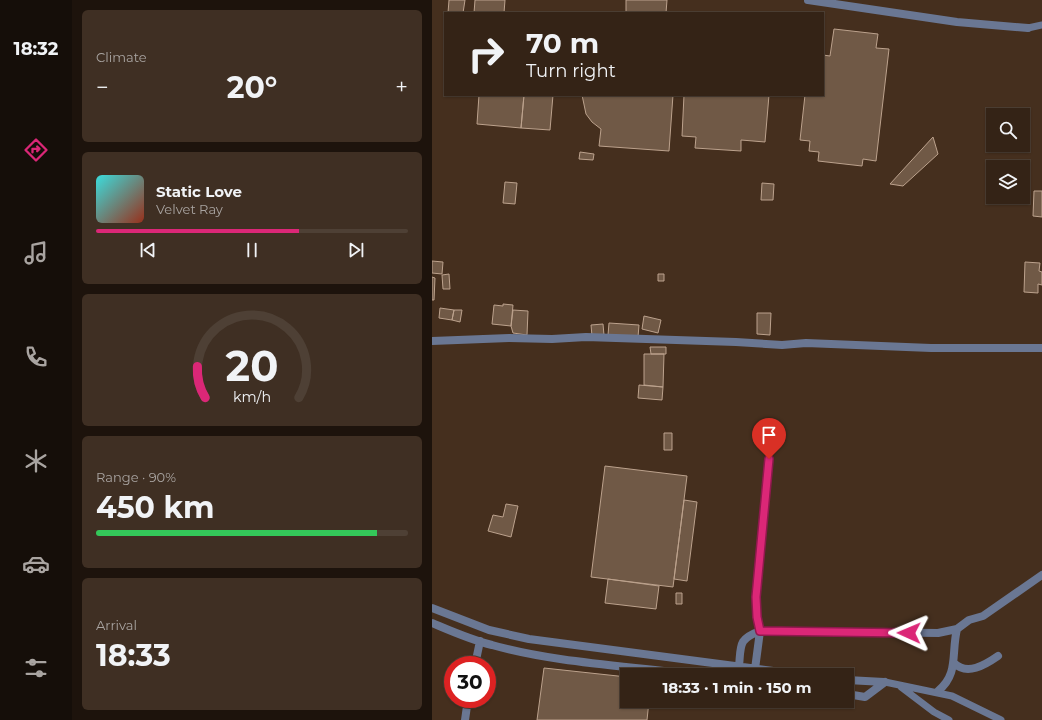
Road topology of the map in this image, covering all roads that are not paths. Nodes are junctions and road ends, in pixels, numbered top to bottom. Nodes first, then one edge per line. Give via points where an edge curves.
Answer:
1 (808, 0) edge
2 (1042, 25) edge
3 (1028, 28) joint
4 (432, 341) edge
5 (1042, 348) edge
6 (769, 459) dead end
7 (1042, 575) edge
8 (432, 608) edge
9 (432, 622) edge
10 (956, 630) junction
11 (760, 631) junction
12 (480, 641) junction
13 (477, 656) edge
14 (998, 656) dead end
15 (954, 663) junction
16 (739, 667) junction
17 (638, 668) edge
18 (747, 668) edge
19 (755, 668) edge
20 (854, 680) edge
21 (885, 682) junction
22 (938, 691) junction
23 (854, 695) edge
24 (467, 708) edge
25 (465, 720) edge
26 (949, 720) edge
27 (1001, 720) edge

1 - 3 street via 958,22
2 - 3 lane
4 - 5 street via 586,337 782,345 806,343 931,348
6 - 11 street via 756,597
7 - 10 street via 983,616 969,620
8 - 16 street via 489,630 529,639
9 - 12 street
10 - 11 street via 938,633
10 - 15 street via 952,654
11 - 16 street via 747,636 741,644
11 - 19 street
12 - 13 street
12 - 17 street via 571,660
14 - 15 street via 970,669 959,668
15 - 22 street via 947,684
16 - 18 street
20 - 21 street
21 - 22 lane
21 - 23 street via 865,696
21 - 26 lane via 900,686
22 - 27 lane
24 - 25 street

